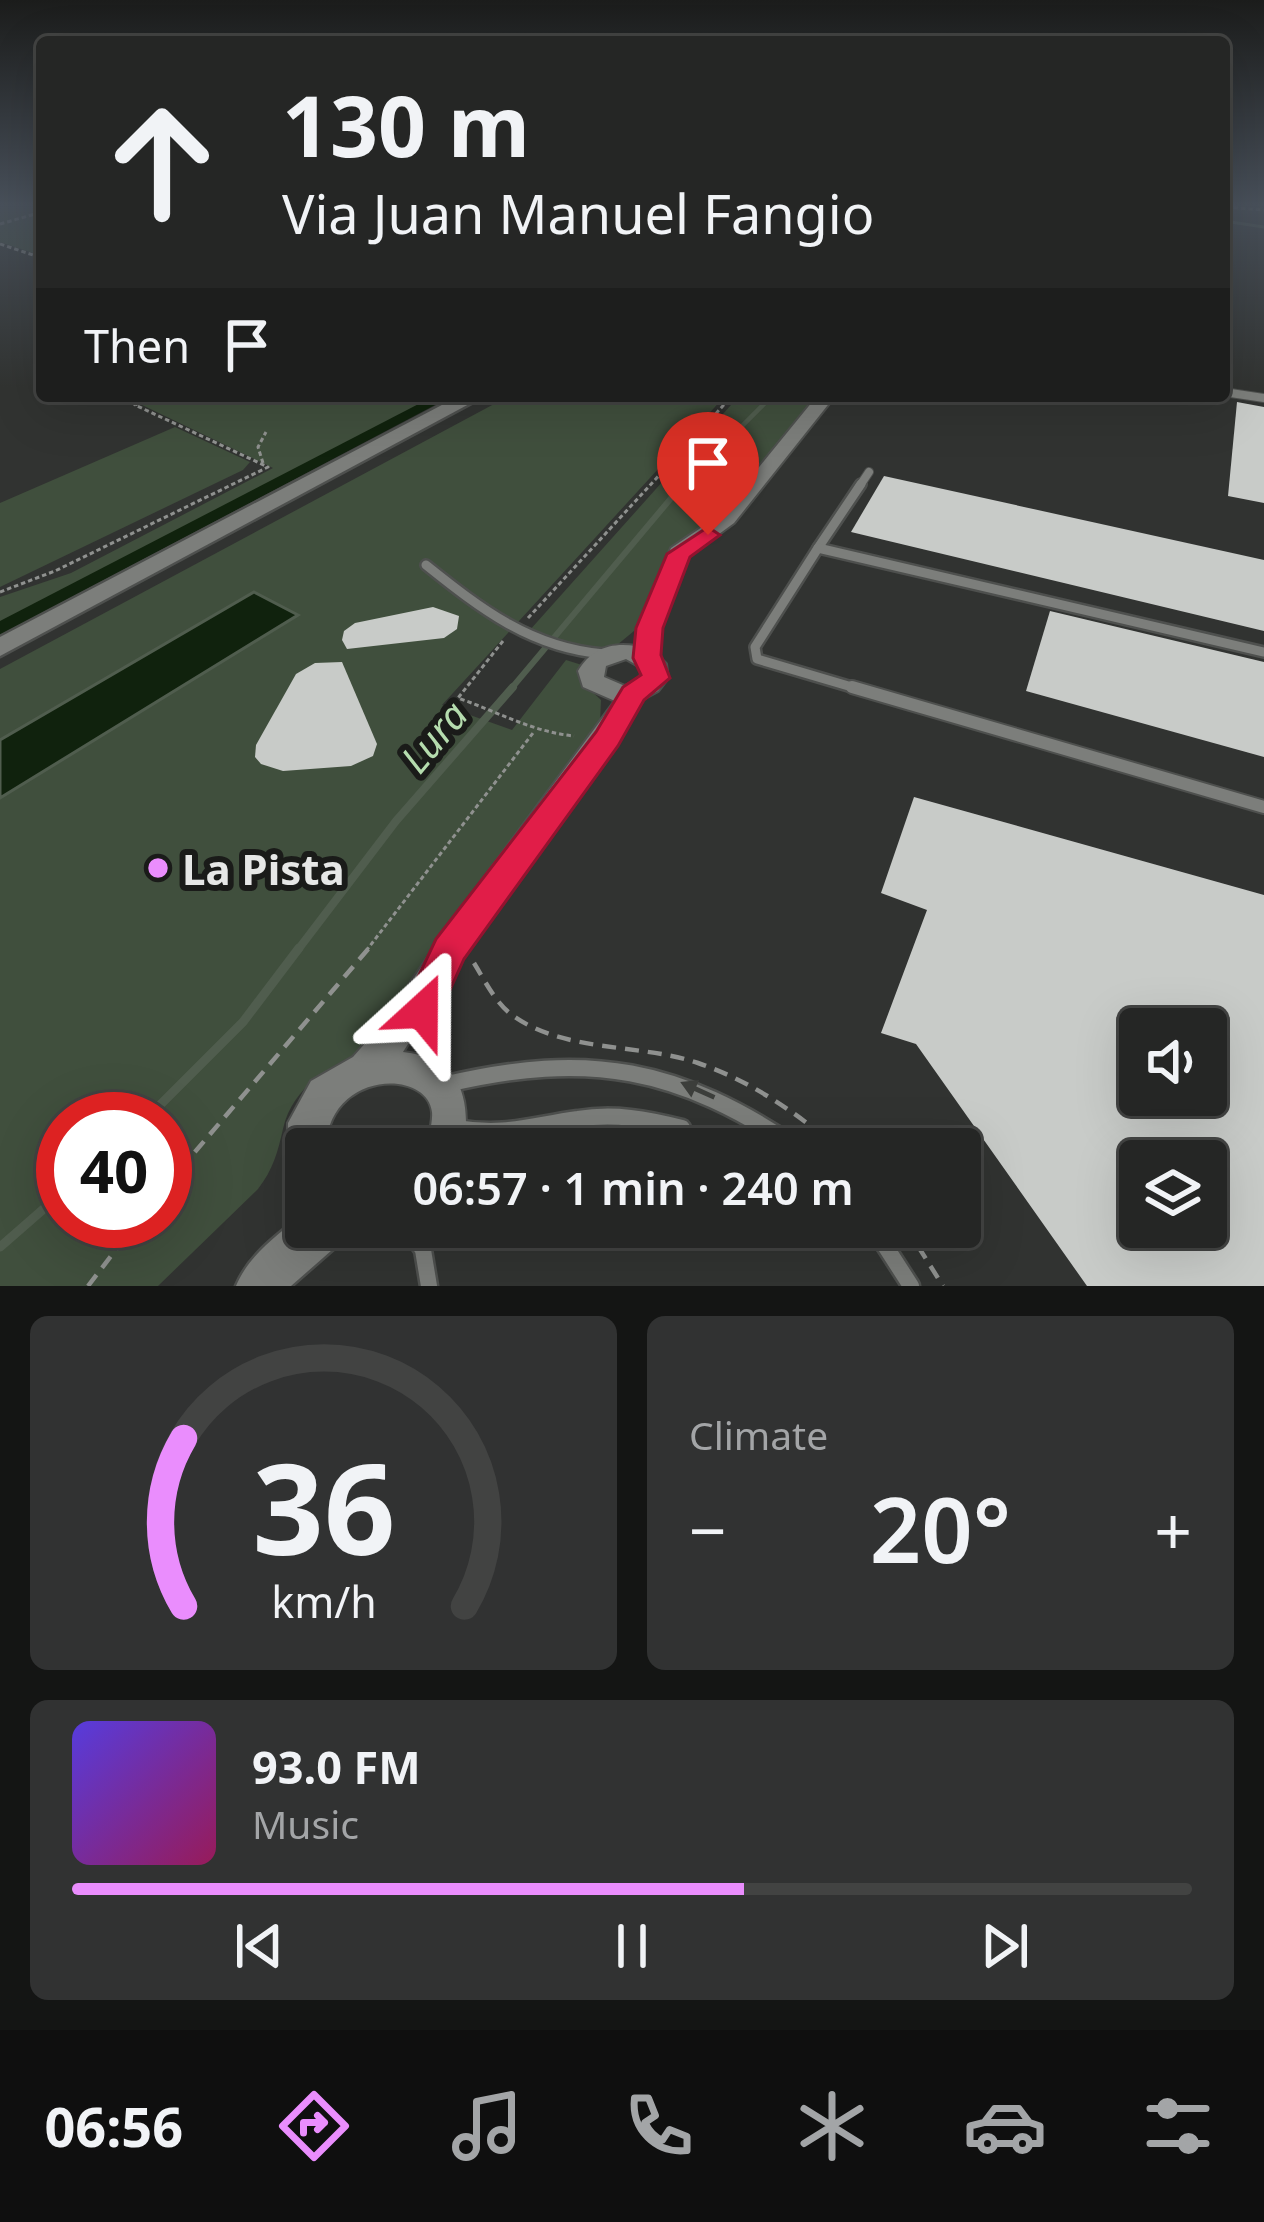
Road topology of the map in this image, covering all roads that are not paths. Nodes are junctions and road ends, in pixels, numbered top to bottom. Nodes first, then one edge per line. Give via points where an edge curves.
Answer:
1 (1230, 392) edge
2 (1264, 398) edge
3 (463, 402) edge
4 (821, 402) edge
5 (869, 472) dead end
6 (818, 548) junction
7 (426, 566) dead end
8 (649, 628) junction
9 (0, 648) edge
10 (1264, 652) edge
11 (647, 658) junction
12 (598, 664) junction
13 (633, 694) junction
14 (596, 747) junction
15 (1264, 807) edge
16 (428, 989) junction
17 (367, 1067) junction
18 (429, 1078) junction
19 (307, 1128) edge
20 (445, 1128) edge
21 (533, 1128) edge
22 (682, 1128) dead end
23 (764, 1128) edge
24 (297, 1248) edge
25 (422, 1248) edge
26 (886, 1248) edge
27 (260, 1286) edge
28 (429, 1286) edge
29 (910, 1286) edge

1 - 2 lane
3 - 9 main road
4 - 8 street via 727,519 679,554
5 - 6 lane
6 - 10 lane
6 - 15 lane via 755,647 758,659
7 - 12 lane via 517,634
8 - 11 street
8 - 12 street
11 - 12 street
11 - 13 street via 656,678
12 - 13 street
12 - 14 street via 607,714
13 - 14 street
14 - 16 street
16 - 17 street
16 - 18 street via 417,1034
17 - 18 street via 394,1064
17 - 19 street via 330,1088
18 - 20 street
23 -> 18 lane via 708,1094 634,1070 532,1064
21 - 22 lane via 639,1117
24 - 27 main road
25 - 28 lane
26 - 29 lane

